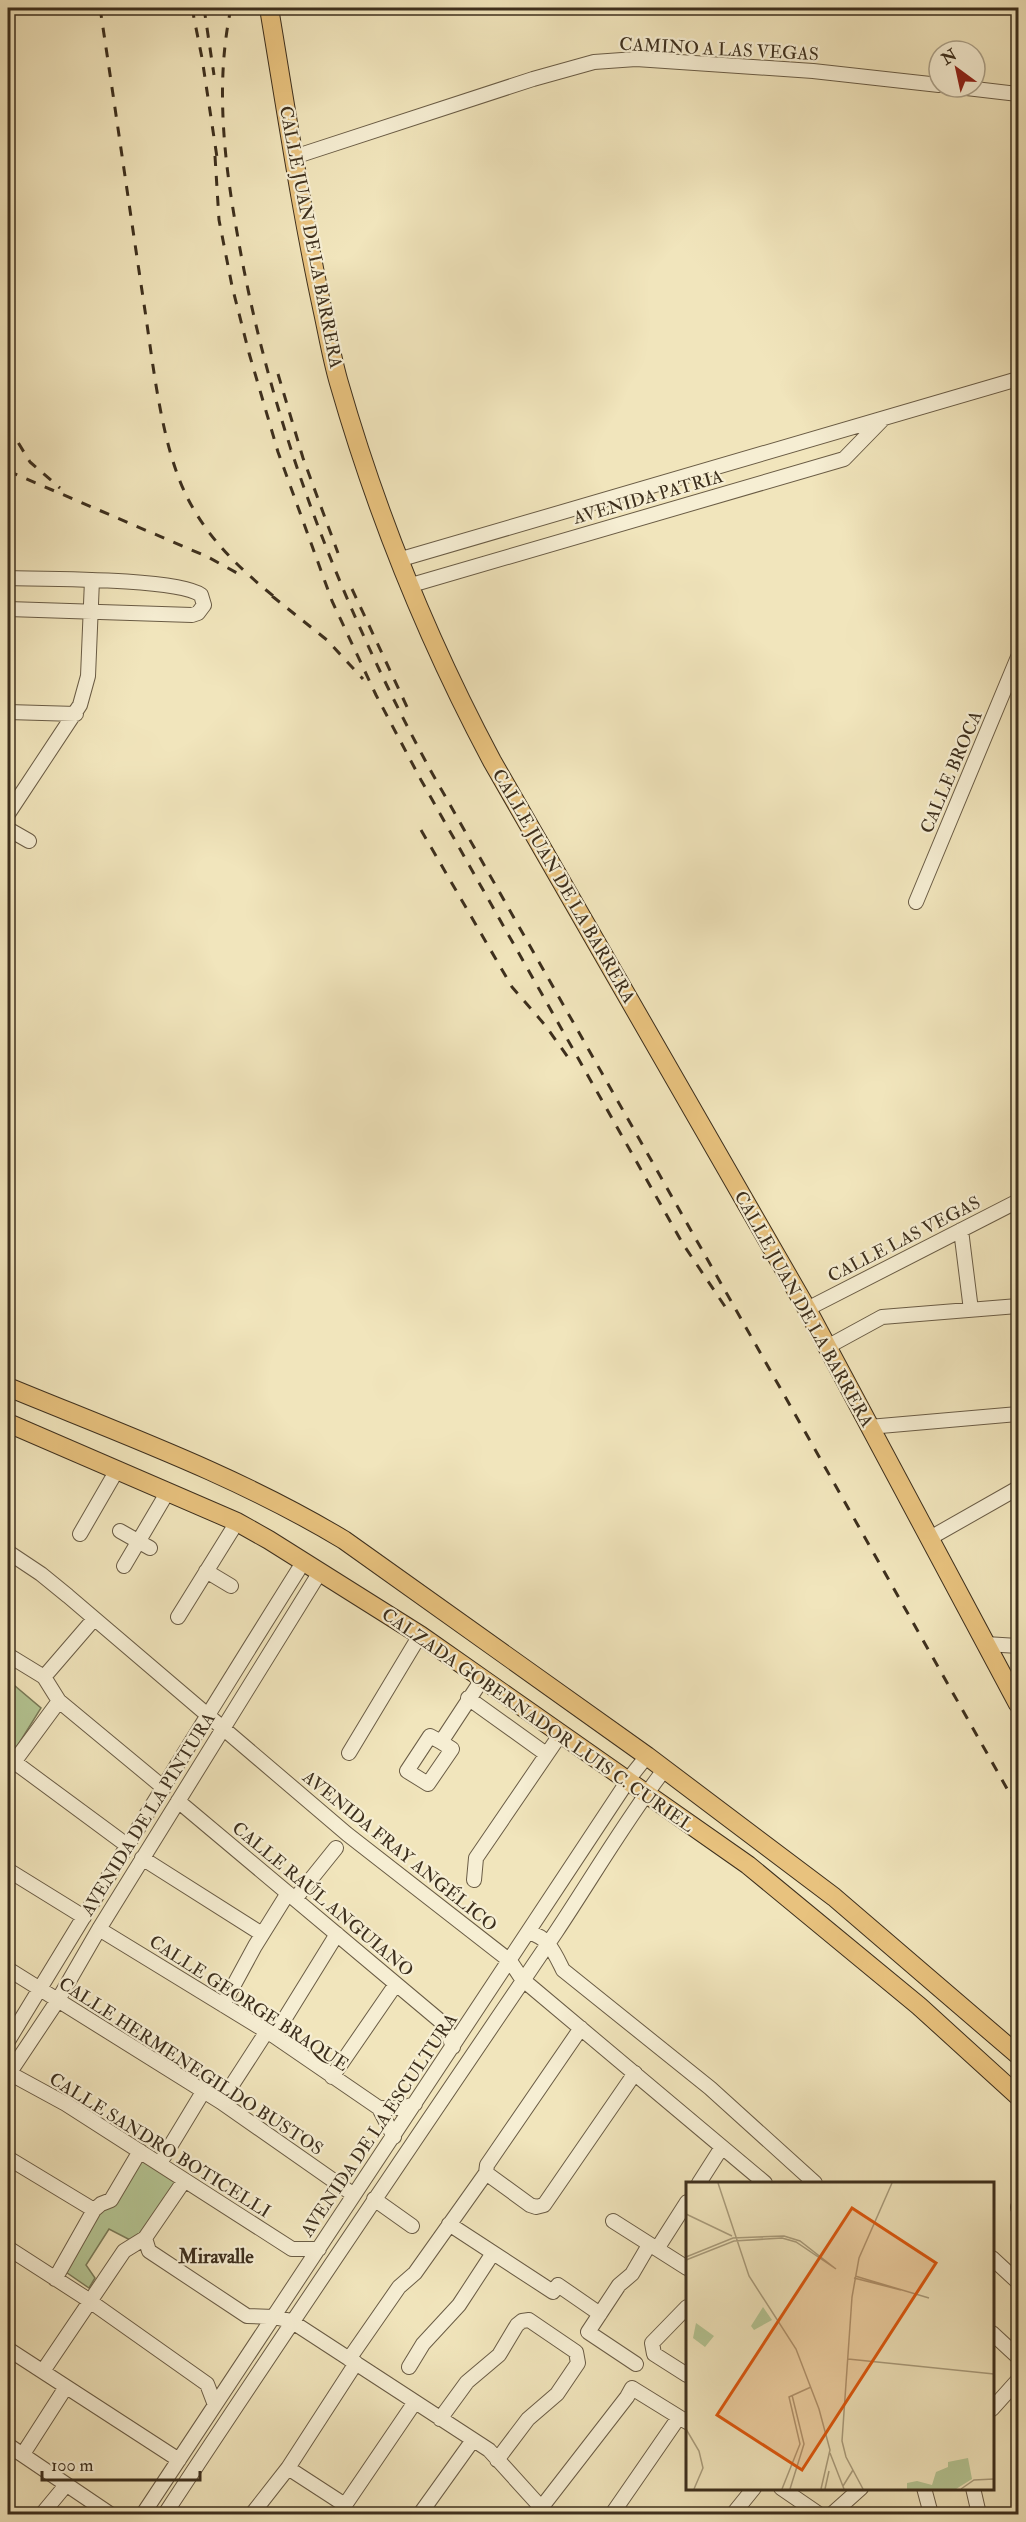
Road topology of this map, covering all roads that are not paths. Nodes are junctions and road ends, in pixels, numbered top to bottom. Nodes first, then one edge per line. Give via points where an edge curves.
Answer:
1 (269, 8) edge
2 (927, 84) edge
3 (987, 90) edge
4 (1018, 93) edge
5 (294, 157) junction
6 (1018, 379) edge
7 (883, 418) junction
8 (398, 560) junction
9 (8, 578) edge
10 (92, 580) junction
11 (408, 586) junction
12 (8, 609) edge
13 (91, 612) junction
14 (1018, 657) edge
15 (8, 712) edge
16 (76, 714) junction
17 (8, 814) edge
18 (8, 829) edge
19 (29, 841) dead end
20 (916, 902) dead end
21 (1018, 1201) edge
22 (961, 1230) junction
23 (1018, 1306) edge
24 (807, 1309) junction
25 (971, 1310) junction
26 (827, 1347) junction
27 (8, 1387) edge
28 (1018, 1414) edge
29 (8, 1423) edge
30 (869, 1427) junction
31 (117, 1470) junction
32 (1018, 1488) edge
33 (167, 1493) junction
34 (237, 1522) junction
35 (120, 1531) dead end
36 (80, 1534) dead end
37 (930, 1538) junction
38 (145, 1545) junction
39 (8, 1552) edge
40 (304, 1562) junction
41 (124, 1566) dead end
42 (207, 1571) junction
43 (320, 1572) junction
44 (231, 1586) dead end
45 (178, 1617) dead end
46 (94, 1619) junction
47 (420, 1635) junction
48 (986, 1644) junction
49 (1018, 1646) edge
50 (8, 1654) edge
51 (44, 1677) junction
52 (483, 1678) junction
53 (468, 1698) junction
54 (59, 1701) junction
55 (1018, 1704) edge
56 (206, 1716) junction
57 (222, 1728) junction
58 (560, 1735) junction
59 (441, 1742) junction
60 (349, 1753) dead end
61 (546, 1754) junction
62 (647, 1756) junction
63 (664, 1770) junction
64 (628, 1781) junction
65 (164, 1788) junction
66 (646, 1794) junction
67 (178, 1801) junction
68 (128, 1846) junction
69 (336, 1848) dead end
70 (142, 1858) junction
71 (8, 1870) edge
72 (474, 1880) dead end
73 (291, 1896) junction
74 (84, 1917) junction
75 (99, 1929) junction
76 (529, 1933) junction
77 (337, 1934) junction
78 (258, 1940) junction
79 (548, 1943) junction
80 (510, 1961) junction
81 (8, 1969) edge
82 (522, 1979) junction
83 (396, 1984) junction
84 (938, 1984) junction
85 (39, 1989) junction
86 (58, 2000) junction
87 (223, 2005) junction
88 (919, 2006) junction
89 (445, 2025) junction
90 (467, 2025) junction
91 (581, 2028) junction
92 (270, 2033) junction
93 (8, 2041) edge
94 (453, 2047) junction
95 (1018, 2055) edge
96 (635, 2073) junction
97 (8, 2074) edge
98 (332, 2077) junction
99 (203, 2092) junction
100 (1018, 2096) edge
101 (220, 2102) junction
102 (415, 2104) junction
103 (379, 2108) junction
104 (394, 2137) junction
105 (722, 2147) junction
106 (140, 2151) junction
107 (8, 2158) edge
108 (160, 2163) junction
109 (486, 2173) junction
110 (184, 2181) junction
111 (700, 2182) edge
112 (764, 2182) edge
113 (814, 2182) edge
114 (354, 2195) junction
115 (374, 2199) junction
116 (686, 2203) edge
117 (94, 2210) junction
118 (613, 2221) dead end
119 (449, 2224) junction
120 (412, 2226) dead end
121 (145, 2241) junction
122 (653, 2247) junction
123 (8, 2248) edge
124 (292, 2249) junction
125 (319, 2249) junction
126 (493, 2253) junction
127 (993, 2259) edge
128 (686, 2267) edge
129 (301, 2276) junction
130 (55, 2279) junction
131 (1018, 2282) edge
132 (90, 2302) junction
133 (686, 2308) edge
134 (600, 2314) junction
135 (247, 2316) junction
136 (274, 2317) junction
137 (291, 2321) junction
138 (993, 2333) edge
139 (258, 2340) junction
140 (8, 2349) edge
141 (1018, 2357) edge
142 (352, 2361) junction
143 (636, 2364) dead end
144 (409, 2367) dead end
145 (43, 2371) junction
146 (686, 2374) edge
147 (232, 2380) junction
148 (1018, 2380) edge
149 (207, 2384) junction
150 (66, 2387) junction
151 (415, 2402) junction
152 (216, 2405) junction
153 (993, 2408) edge
154 (440, 2418) junction
155 (683, 2419) edge
156 (473, 2440) junction
157 (13, 2451) edge
158 (179, 2460) junction
159 (497, 2460) junction
160 (288, 2468) junction
161 (66, 2485) junction
162 (753, 2489) edge
163 (784, 2489) edge
164 (859, 2489) edge
165 (925, 2489) edge
166 (973, 2489) edge
167 (344, 2510) edge
168 (544, 2511) edge
169 (42, 2514) edge
170 (110, 2514) edge
171 (143, 2514) edge
172 (165, 2514) edge
173 (252, 2514) edge
174 (420, 2514) edge
175 (612, 2514) edge
176 (734, 2514) edge
177 (819, 2514) edge
178 (832, 2514) edge
179 (931, 2514) edge
180 (979, 2514) edge

1 - 5 main road, CALLE JUAN DE LA BARRERA
2 - 5 street, CAMINO A LAS VEGAS via 636,59 594,62
3 - 4 street
5 - 8 main road, CALLE JUAN DE LA BARRERA via 339,381 370,485
6 - 7 street, AVENIDA PATRIA
7 - 8 street, AVENIDA PATRIA
7 - 11 street, AVENIDA PATRIA via 844,459
8 - 11 main road, CALLE JUAN DE LA BARRERA
9 - 10 street
10 - 13 street
10 - 13 street via 182,587 201,595 204,604 192,615
11 - 24 main road, CALLE JUAN DE LA BARRERA via 489,756
12 - 13 street
13 - 16 street via 88,676
14 - 20 street, CALLE BROCA
15 - 16 street
16 - 17 street
18 - 19 street
21 - 22 street, CALLE LAS VEGAS
22 - 24 street, CALLE LAS VEGAS
22 - 25 street
23 - 25 street
24 - 26 main road, CALLE JUAN DE LA BARRERA
25 - 26 street via 882,1317
26 - 30 main road, CALLE JUAN DE LA BARRERA
27 - 62 main road, CALZADA GOBERNADOR LUIS C. CURIEL via 234,1480 300,1514 344,1540
28 - 30 street
29 - 31 main road, CALZADA GOBERNADOR LUIS C. CURIEL
30 - 37 main road, CALLE JUAN DE LA BARRERA
31 - 33 main road, CALZADA GOBERNADOR LUIS C. CURIEL
31 - 36 street
32 - 37 street
33 - 34 main road, CALZADA GOBERNADOR LUIS C. CURIEL
33 - 38 street
34 - 40 main road, CALZADA GOBERNADOR LUIS C. CURIEL
34 - 42 street
35 - 38 street
37 - 48 main road, CALLE JUAN DE LA BARRERA
38 - 41 street
39 - 46 street, AVENIDA FRAY ANGÉLICO
40 - 43 main road, CALZADA GOBERNADOR LUIS C. CURIEL
40 - 56 street, AVENIDA DE LA PINTURA
42 - 44 street
42 - 45 street
43 - 47 main road, CALZADA GOBERNADOR LUIS C. CURIEL
43 - 57 street, AVENIDA DE LA PINTURA
46 - 51 street
46 - 56 street, AVENIDA FRAY ANGÉLICO
47 - 52 main road, CALZADA GOBERNADOR LUIS C. CURIEL
47 - 60 street
48 - 49 street
48 - 55 main road, CALLE JUAN DE LA BARRERA
50 - 51 street
51 - 54 street
52 - 53 street
52 - 58 main road, CALZADA GOBERNADOR LUIS C. CURIEL
53 - 59 street
53 - 61 street
54 - 65 street
54 - 68 street via 17,1758 17,1764
56 - 57 street, AVENIDA FRAY ANGÉLICO
56 - 65 street, AVENIDA DE LA PINTURA
57 - 67 street, AVENIDA DE LA PINTURA
57 - 80 street, AVENIDA FRAY ANGÉLICO via 347,1834
58 - 61 street
58 - 64 main road, CALZADA GOBERNADOR LUIS C. CURIEL
59 - 59 street via 430,1736 407,1771 428,1784 452,1749
61 - 72 street via 476,1858
62 - 63 main road, CALZADA GOBERNADOR LUIS C. CURIEL
62 - 64 street, AVENIDA DE LA ESCULTURA
63 - 66 street, AVENIDA DE LA ESCULTURA
63 - 84 main road, CALZADA GOBERNADOR LUIS C. CURIEL via 834,1897
64 - 66 main road, CALZADA GOBERNADOR LUIS C. CURIEL
64 - 76 street, AVENIDA DE LA ESCULTURA
65 - 68 street, AVENIDA DE LA PINTURA
66 - 79 street, AVENIDA DE LA ESCULTURA
66 - 88 main road, CALZADA GOBERNADOR LUIS C. CURIEL via 748,1864
67 - 70 street, AVENIDA DE LA PINTURA
67 - 73 street, CALLE RAÚL ANGUIANO
68 - 74 street, AVENIDA DE LA PINTURA
69 - 73 street
70 - 75 street, AVENIDA DE LA PINTURA
70 - 78 street
71 - 74 street
73 - 77 street, CALLE RAÚL ANGUIANO
73 - 78 street
74 - 85 street, AVENIDA DE LA PINTURA
75 - 86 street, AVENIDA DE LA PINTURA
75 - 87 street, CALLE GEORGE BRAQUE
76 - 79 street
76 - 80 street, AVENIDA DE LA ESCULTURA
77 - 83 street, CALLE RAÚL ANGUIANO
77 - 92 street
78 - 87 street
79 - 82 street, AVENIDA DE LA ESCULTURA
79 - 113 street via 563,1970 710,2088
80 - 82 street, AVENIDA FRAY ANGÉLICO
80 - 90 street, AVENIDA DE LA ESCULTURA
81 - 85 street, CALLE HERMENEGILDO BUSTOS
82 - 91 street, AVENIDA FRAY ANGÉLICO
82 - 115 street, AVENIDA DE LA ESCULTURA
83 - 89 street, CALLE RAÚL ANGUIANO
83 - 98 street
84 - 88 main road
84 - 95 main road, CALZADA GOBERNADOR LUIS C. CURIEL
85 - 86 street, CALLE HERMENEGILDO BUSTOS
85 - 93 street, AVENIDA DE LA PINTURA
86 - 97 street, AVENIDA DE LA PINTURA
86 - 99 street, CALLE HERMENEGILDO BUSTOS
87 - 92 street, CALLE GEORGE BRAQUE
88 - 100 main road, CALZADA GOBERNADOR LUIS C. CURIEL
89 - 90 street
89 - 94 street
90 - 94 street, AVENIDA DE LA ESCULTURA
91 - 96 street, AVENIDA FRAY ANGÉLICO
91 - 109 street via 487,2165
92 - 98 street, CALLE GEORGE BRAQUE
92 - 101 street
94 - 102 street, AVENIDA DE LA ESCULTURA
96 - 105 street, AVENIDA FRAY ANGÉLICO
96 - 109 street via 544,2205 530,2205
97 - 106 street, CALLE SANDRO BOTICELLI via 66,2104
98 - 103 street, CALLE GEORGE BRAQUE
99 - 101 street, CALLE HERMENEGILDO BUSTOS
99 - 108 street
101 - 114 street, CALLE HERMENEGILDO BUSTOS
102 - 103 street
102 - 104 street, AVENIDA DE LA ESCULTURA
103 - 104 street, CALLE GEORGE BRAQUE
104 - 114 street, AVENIDA DE LA ESCULTURA
105 - 111 street
105 - 112 street, AVENIDA FRAY ANGÉLICO
106 - 108 street, CALLE SANDRO BOTICELLI
106 - 117 street via 111,2200
107 - 117 street
108 - 110 street, CALLE SANDRO BOTICELLI
109 - 119 street
110 - 121 street
110 - 124 street, CALLE SANDRO BOTICELLI
114 - 125 street, AVENIDA DE LA ESCULTURA
115 - 120 street
115 - 137 street, AVENIDA DE LA ESCULTURA
116 - 122 street
117 - 130 street
118 - 122 street
119 - 126 street
119 - 142 street via 415,2273 399,2287
121 - 132 street via 124,2251
121 - 135 street via 149,2251
122 - 128 street
122 - 134 street
123 - 130 street
124 - 125 street
124 - 129 street
125 - 129 street, AVENIDA DE LA ESCULTURA
126 - 134 street via 553,2292 558,2286
126 - 144 street via 459,2305 423,2344
127 - 131 street
129 - 136 street, AVENIDA DE LA ESCULTURA
130 - 132 street
132 - 145 street
132 - 149 street
133 - 146 street via 652,2343 654,2354
134 - 143 street via 588,2332
135 - 136 street
135 - 139 street
136 - 137 street
136 - 139 street, AVENIDA DE LA ESCULTURA
137 - 142 street
137 - 172 street, AVENIDA DE LA ESCULTURA
138 - 141 street
139 - 147 street, AVENIDA DE LA ESCULTURA
140 - 145 street
142 - 151 street
142 - 160 street
145 - 150 street
147 - 149 street
147 - 152 street, AVENIDA DE LA ESCULTURA
148 - 153 street
149 - 152 street
150 - 157 street
150 - 158 street
151 - 154 street
151 - 167 street
152 - 158 street, AVENIDA DE LA ESCULTURA
154 - 156 street
154 - 159 street via 467,2382 499,2355 522,2320 529,2320 576,2352 578,2363 557,2394 528,2419
155 - 168 street via 632,2388
155 - 175 street
156 - 159 street
156 - 174 street
157 - 161 street
158 - 171 street, AVENIDA DE LA ESCULTURA
159 - 168 street
160 - 167 street
160 - 173 street
161 - 169 street
161 - 170 street
162 - 176 street
163 - 177 street
164 - 178 street
165 - 179 street
166 - 180 street

